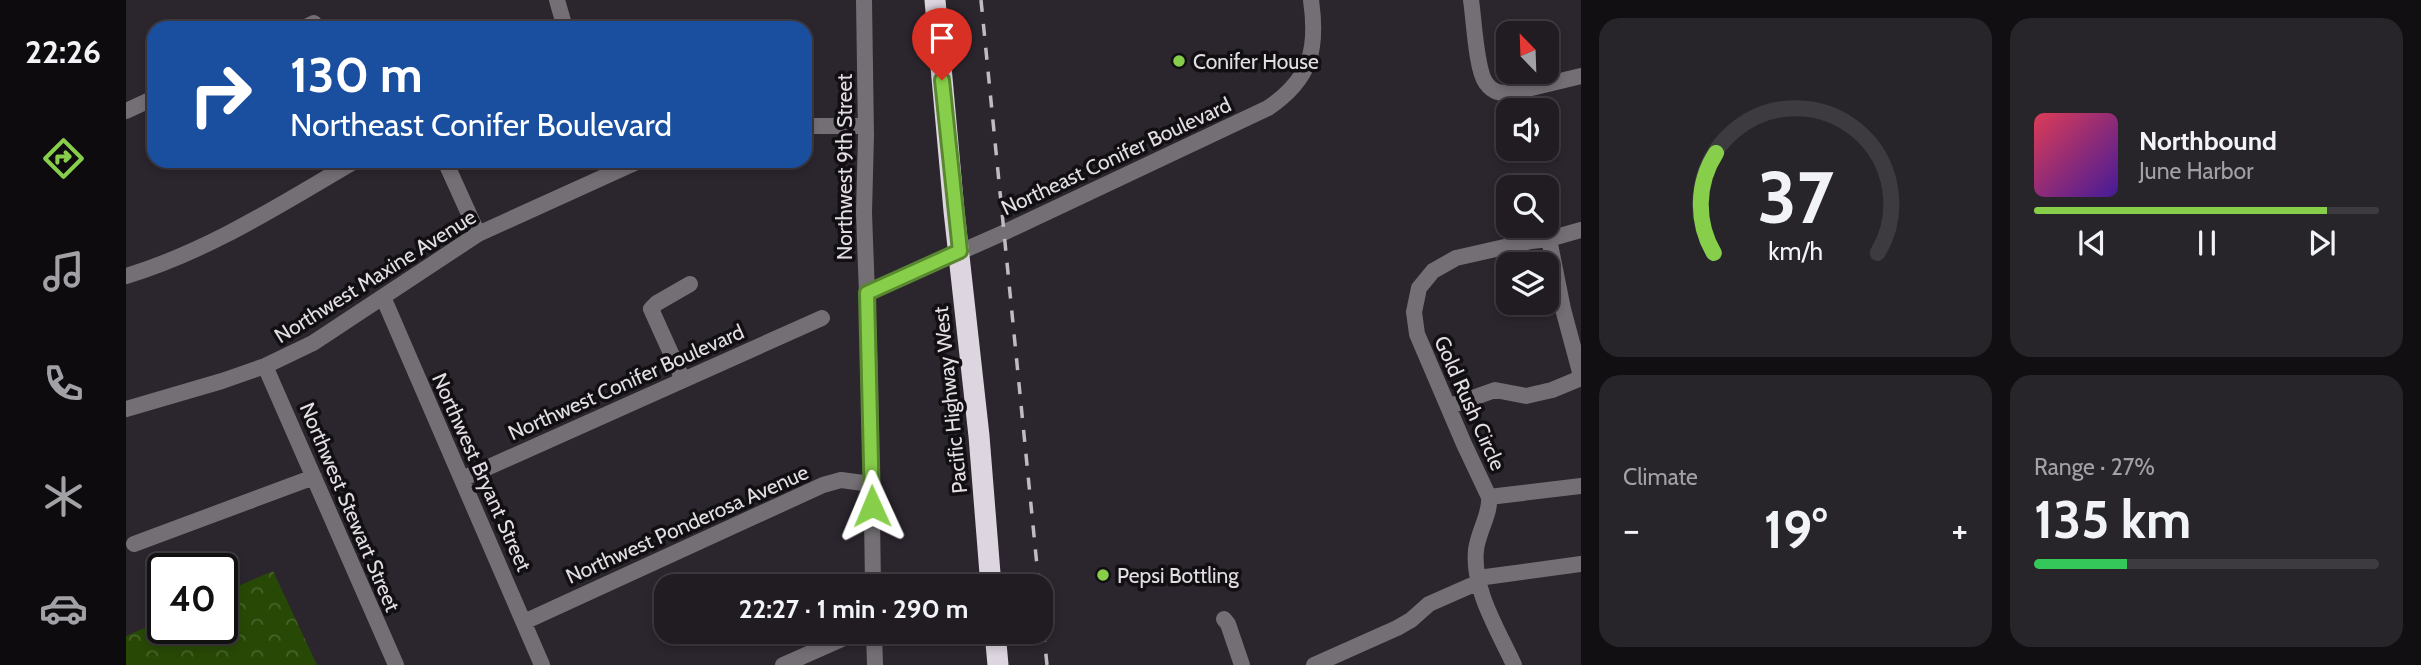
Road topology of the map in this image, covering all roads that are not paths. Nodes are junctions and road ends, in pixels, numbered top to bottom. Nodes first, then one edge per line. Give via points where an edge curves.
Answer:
1 (557, 0) edge
2 (864, 0) edge
3 (934, 0) edge
4 (1311, 0) edge
5 (1471, 0) edge
6 (563, 21) edge
7 (1581, 76) edge
8 (147, 101) edge
9 (126, 111) edge
10 (812, 126) edge
11 (866, 126) junction
12 (343, 168) edge
13 (448, 168) edge
14 (609, 168) edge
15 (1581, 230) edge
16 (478, 234) junction
17 (1549, 239) junction
18 (960, 251) junction
19 (126, 276) edge
20 (690, 284) dead end
21 (867, 293) junction
22 (383, 297) junction
23 (822, 318) dead end
24 (265, 366) junction
25 (1581, 377) edge
26 (683, 380) junction
27 (1447, 404) junction
28 (126, 409) edge
29 (314, 477) junction
30 (462, 479) junction
31 (871, 484) junction
32 (1581, 486) edge
33 (1489, 497) junction
34 (134, 544) dead end
35 (1581, 564) edge
36 (873, 574) edge
37 (990, 574) edge
38 (1479, 580) junction
39 (1224, 619) dead end
40 (524, 622) junction
41 (831, 644) edge
42 (874, 644) edge
43 (996, 644) edge
44 (396, 665) edge
45 (542, 665) edge
46 (783, 665) edge
47 (875, 665) edge
48 (998, 665) edge
49 (1242, 665) edge
50 (1314, 665) edge
51 (1514, 665) edge

1 - 6 street
2 - 11 street, Northwest 9th Street
3 - 18 highway, Pacific Highway West
4 - 18 street, Northeast Conifer Boulevard via 1314,38 1309,61 1283,98
5 - 7 street via 1482,77 1493,90 1511,93
8 - 9 street
10 - 11 street
11 - 21 street, Northwest 9th Street
12 - 19 street via 205,247
13 - 16 street
14 - 16 street, Northwest Maxine Avenue
15 - 17 street, Gold Rush Circle
16 - 22 street, Northwest Maxine Avenue
17 - 25 street
17 - 27 street, Gold Rush Circle via 1462,257 1442,264 1424,280 1415,300 1417,334
18 - 21 street, Northeast Conifer Boulevard
18 - 37 highway, Pacific Highway West
20 - 26 street via 651,309
21 - 31 street, Northwest 9th Street
22 - 24 street, Northwest Maxine Avenue via 313,343
22 - 30 street, Northwest Bryant Street
23 - 26 street, Northwest Conifer Boulevard
24 - 28 street, Northwest Maxine Avenue
24 - 29 street, Northwest Stewart Street
25 - 27 street via 1526,396 1495,390
26 - 30 street, Northwest Conifer Boulevard
27 - 33 street, Gold Rush Circle
29 - 34 street
29 - 44 street, Northwest Stewart Street
30 - 40 street, Northwest Bryant Street
31 - 36 street, Northwest 9th Street
31 - 40 street, Northwest Ponderosa Avenue via 841,480 823,485
32 - 33 street, Gold Rush Circle
33 - 38 street via 1476,551
35 - 38 street
38 - 50 street via 1429,604 1397,628
38 - 51 street
39 - 49 street
40 - 45 street, Northwest Bryant Street
41 - 46 street
42 - 47 street
43 - 48 highway

